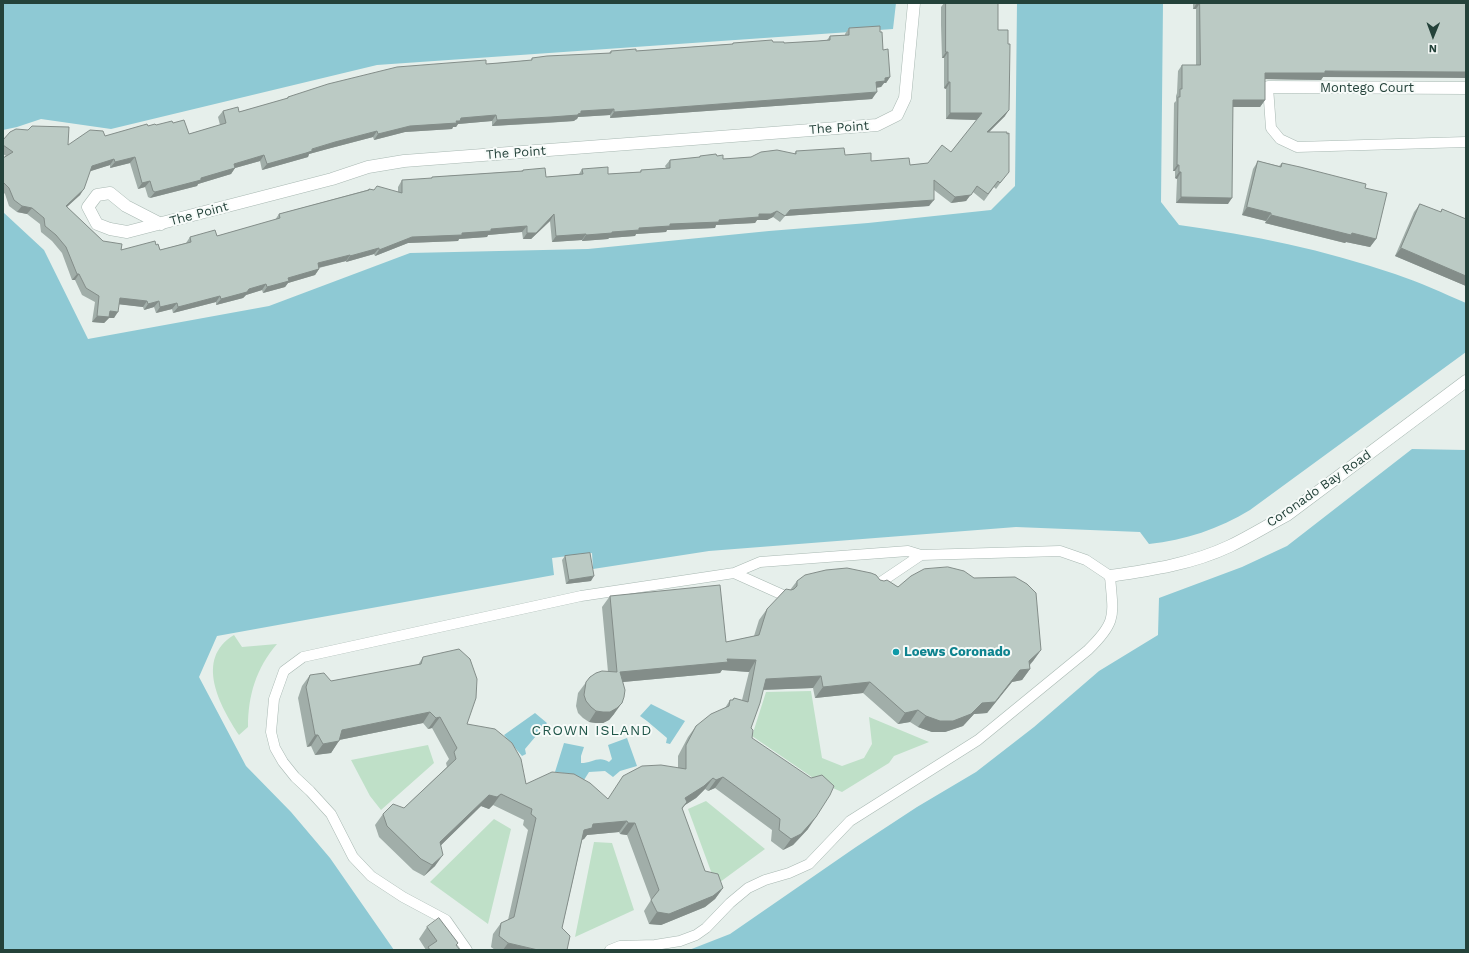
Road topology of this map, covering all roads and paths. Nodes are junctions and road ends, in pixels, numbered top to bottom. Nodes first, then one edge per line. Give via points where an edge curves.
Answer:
1 (914, 3) edge
2 (1268, 87) joint
3 (1466, 88) edge
4 (1466, 142) edge
5 (161, 224) junction
6 (1466, 381) edge
7 (921, 555) junction
8 (734, 573) junction
9 (1110, 576) junction
10 (875, 586) edge
11 (783, 595) edge
12 (467, 950) edge
13 (610, 950) edge

1 - 5 street, The Point via 905,98 897,115 877,125 404,161 368,167 332,179
2 - 3 street, Montego Court
2 - 4 lane via 1271,128 1280,139 1297,147
5 - 5 street, The Point via 126,206 110,193 97,195 88,207 97,224 110,229 127,232
6 - 9 street, Coronado Bay Road via 1287,515 1229,547 1197,559 1154,570
7 - 8 lane via 908,551 760,562
7 - 9 lane via 1060,552 1086,560
7 - 10 lane
8 - 11 lane
8 - 12 lane via 581,596 303,657 284,671 274,699 270,732 283,762 331,814 353,857 371,876 446,920
9 - 13 lane via 1113,611 1110,625 1102,636 978,740 850,821 809,864 748,888 696,935 680,941 620,946

